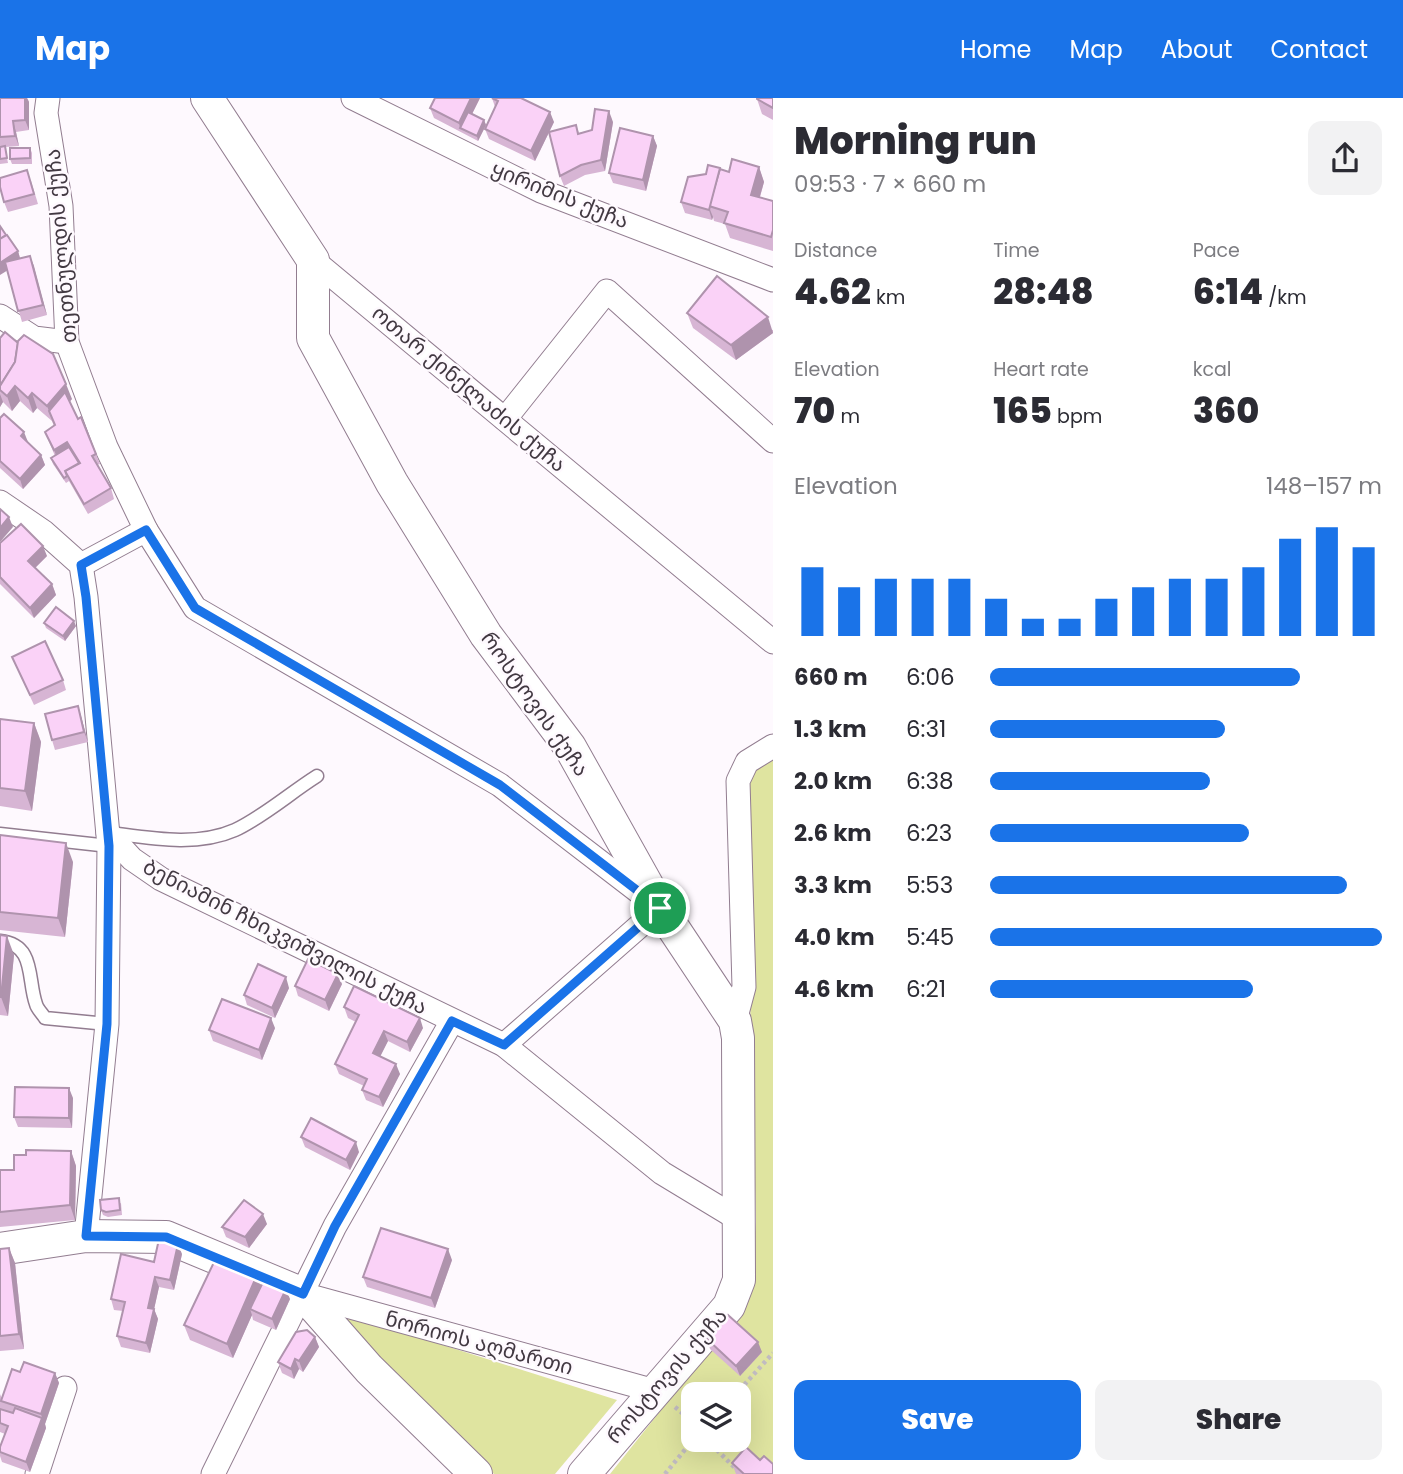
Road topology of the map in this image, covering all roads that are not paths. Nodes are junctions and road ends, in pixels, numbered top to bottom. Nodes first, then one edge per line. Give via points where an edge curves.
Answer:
1 (48, 98) edge
2 (207, 98) edge
3 (353, 98) edge
4 (313, 260) junction
5 (773, 280) edge
6 (0, 316) edge
7 (67, 342) junction
8 (505, 419) junction
9 (773, 441) edge
10 (0, 502) edge
11 (146, 530) junction
12 (81, 565) junction
13 (773, 642) edge
14 (773, 746) edge
15 (317, 776) dead end
16 (0, 834) edge
17 (109, 839) junction
18 (660, 908) junction
19 (0, 941) edge
20 (452, 1021) junction
21 (735, 1021) junction
22 (107, 1024) junction
23 (504, 1045) junction
24 (738, 1219) junction
25 (86, 1236) junction
26 (0, 1249) edge
27 (303, 1294) junction
28 (65, 1388) dead end
29 (655, 1391) junction
30 (37, 1474) edge
31 (213, 1474) edge
32 (476, 1474) edge
33 (583, 1474) edge

1 - 7 street, თეთნულდის ქუჩა via 46,113 61,206
2 - 4 street, ოთარ ქინქლაძის ქუჩა
3 - 5 street, ყირიმის ქუჩა via 541,191
4 - 8 street, ოთარ ქინქლაძის ქუჩა
4 - 18 street, როსტოვის ქუჩა via 313,338 393,483 486,635 570,747
6 - 7 street via 34,338
7 - 11 street, თეთნულდის ქუჩა via 106,447
8 - 9 street via 607,291
8 - 13 street, ოთარ ქინქლაძის ქუჩა
10 - 12 street
11 - 12 street
11 - 18 street, თეთნულდის ქუჩა via 195,608 500,785
12 - 17 street
14 - 21 street via 747,762 738,781 744,987
15 - 17 lane via 234,830 202,838
16 - 17 lane
17 - 20 street, ბენიამინ ჩხიკვიშვილის ქუჩა via 161,879
17 - 22 street
18 - 21 street, როსტოვის ქუჩა
18 - 23 street
19 - 22 lane via 10,942 27,958 36,1004 46,1018
20 - 23 street, ბენიამინ ჩხიკვიშვილის ქუჩა
20 - 27 street via 335,1226
21 - 24 street, როსტოვის ქუჩა
22 - 25 street
23 - 24 street, ბენიამინ ჩხიკვიშვილის ქუჩა via 662,1173
24 - 29 street, როსტოვის ქუჩა via 739,1280 729,1306
25 - 26 street, ნორიოს აღმართი
25 - 27 street, ნორიოს აღმართი via 166,1237
27 - 29 street, ნორიოს აღმართი
27 - 31 street
27 - 32 street, ნორიოს აღმართი via 369,1369
28 - 30 street
29 - 33 street, როსტოვის ქუჩა

